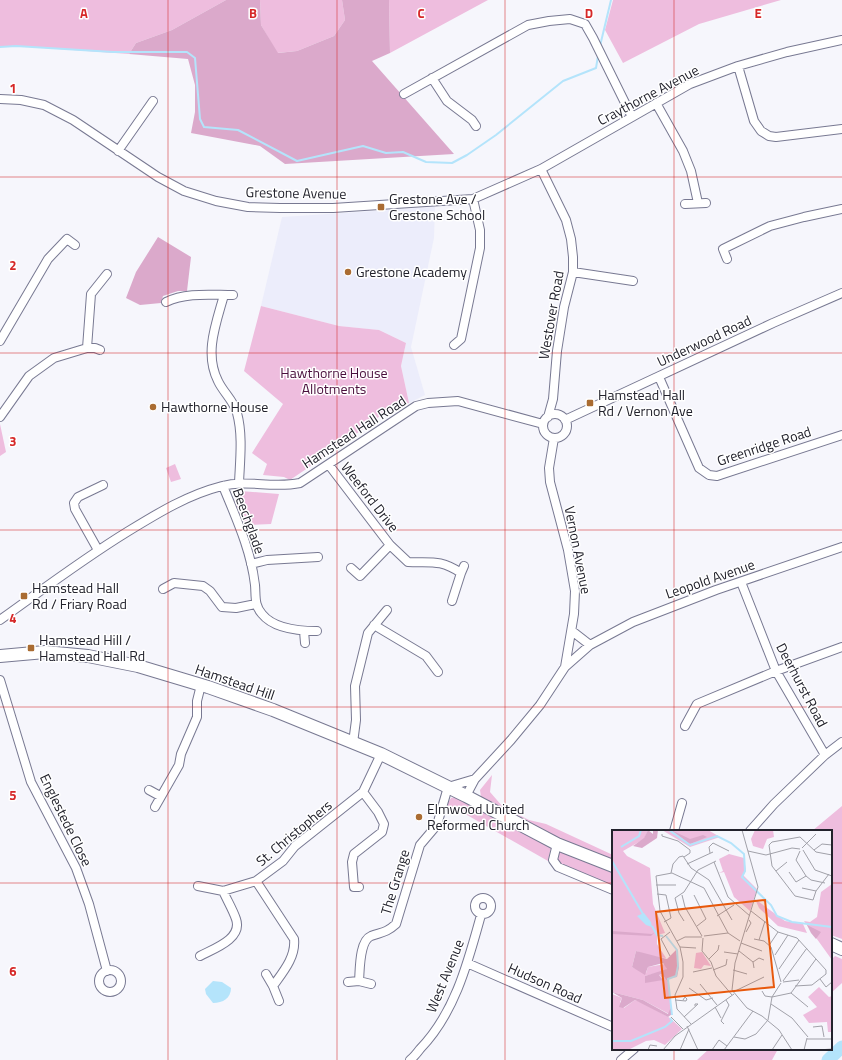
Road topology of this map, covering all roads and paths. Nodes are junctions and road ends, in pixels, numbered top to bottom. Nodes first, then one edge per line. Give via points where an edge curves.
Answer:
1 (842, 40) edge
2 (738, 66) junction
3 (432, 78) junction
4 (404, 94) dead end
5 (0, 99) edge
6 (153, 101) dead end
7 (656, 103) junction
8 (632, 117) junction
9 (476, 127) dead end
10 (842, 129) edge
11 (118, 151) junction
12 (541, 169) junction
13 (473, 199) junction
14 (685, 204) dead end
15 (842, 209) edge
16 (75, 245) dead end
17 (727, 259) dead end
18 (573, 272) junction
19 (107, 274) dead end
20 (633, 281) dead end
21 (842, 293) edge
22 (224, 295) junction
23 (233, 296) dead end
24 (166, 302) dead end
25 (0, 341) edge
26 (454, 345) dead end
27 (87, 348) junction
28 (100, 350) dead end
29 (659, 376) junction
30 (553, 399) junction
31 (0, 417) edge
32 (548, 417) junction
33 (565, 422) junction
34 (543, 424) junction
35 (842, 435) edge
36 (554, 438) junction
37 (328, 465) junction
38 (239, 483) junction
39 (103, 485) dead end
40 (223, 486) junction
41 (390, 545) junction
42 (842, 547) edge
43 (98, 550) junction
44 (313, 555) dead end
45 (251, 564) junction
46 (351, 568) dead end
47 (741, 582) junction
48 (163, 589) dead end
49 (452, 601) dead end
50 (256, 604) junction
51 (387, 610) dead end
52 (0, 620) edge
53 (374, 626) junction
54 (304, 631) junction
55 (316, 631) dead end
56 (572, 631) junction
57 (305, 643) dead end
58 (590, 645) junction
59 (842, 647) edge
60 (0, 656) edge
61 (565, 667) junction
62 (438, 672) dead end
63 (776, 672) junction
64 (0, 680) edge
65 (201, 685) junction
66 (684, 726) dead end
67 (842, 742) edge
68 (353, 743) junction
69 (381, 754) junction
70 (824, 755) junction
71 (475, 779) junction
72 (448, 787) junction
73 (149, 790) dead end
74 (363, 792) junction
75 (160, 796) junction
76 (466, 796) junction
77 (682, 803) dead end
78 (155, 807) dead end
79 (674, 830) edge
80 (751, 830) edge
81 (557, 844) junction
82 (612, 866) edge
83 (256, 881) junction
84 (198, 886) dead end
85 (359, 887) dead end
86 (612, 890) edge
87 (223, 891) junction
88 (481, 915) dead end
89 (832, 944) edge
90 (842, 949) edge
91 (200, 956) dead end
92 (467, 963) junction
93 (107, 971) dead end
94 (266, 974) dead end
95 (359, 981) junction
96 (348, 982) dead end
97 (371, 984) dead end
98 (273, 986) junction
99 (279, 1001) dead end
100 (612, 1027) edge
101 (633, 1050) edge
102 (412, 1059) edge
103 (621, 1060) edge

1 - 2 street, Craythorne Avenue
2 - 7 street, Craythorne Avenue via 690,84
2 - 10 street via 754,121 761,131 769,136
3 - 4 street
3 - 8 street via 528,25 570,19 584,24
3 - 9 street via 447,101 472,120
5 - 11 street, Grestone Avenue via 44,105 73,120
6 - 11 street
7 - 8 street, Craythorne Avenue
7 - 14 street via 683,151 702,203
8 - 12 street, Craythorne Avenue
11 - 13 street, Grestone Avenue via 184,191 216,202 248,207 333,208
12 - 13 street, Grestone Avenue
12 - 18 street, Westover Road via 566,220 571,239
13 - 26 street via 480,230 480,248 461,339
15 - 17 street via 770,226 723,249
16 - 25 street via 67,239 48,259
18 - 20 street
18 - 30 street, Westover Road via 557,351
19 - 27 street via 91,294
21 - 29 street, Underwood Road
22 - 23 street
22 - 24 street via 186,296
22 - 38 street via 214,330 211,361 214,373 236,411 239,422
27 - 28 street
27 - 31 street via 54,358 30,376
29 - 33 street, Underwood Road
29 - 35 street, Greenridge Road via 698,468 709,475 717,476
30 - 32 street, Westover Road
30 - 33 street, Westover Road
32 - 33 street via 554,414
32 - 34 street
33 - 36 street via 564,435
34 - 36 street via 545,433
34 - 37 street, Hamstead Hall Road via 458,401 428,403 416,406
36 - 56 street, Vernon Avenue via 549,468 550,482 568,550 575,591
37 - 38 street, Hamstead Hall Road via 300,483 277,486
37 - 41 street, Weeford Drive
38 - 40 street, Hamstead Hall Road
39 - 43 street via 78,497 74,503
40 - 43 street, Hamstead Hall Road via 166,508
40 - 45 street, Beechglade via 245,540
41 - 46 street, Weeford Drive via 360,576
41 - 49 street, Weeford Drive via 408,562 432,561 462,570
42 - 47 street, Leopold Avenue
43 - 52 street, Hamstead Hall Road
44 - 45 street, Beechglade
45 - 50 street, Beechglade
47 - 58 street, Leopold Avenue via 671,606 633,622
47 - 63 street, Deerhurst Road
48 - 50 street via 174,584 203,586 222,607 236,608
50 - 54 street via 262,615 272,622
51 - 53 street
53 - 62 street via 426,656
53 - 68 street via 368,633 355,686 356,720
54 - 55 street
54 - 57 street
56 - 58 street
56 - 61 street, Vernon Avenue
58 - 61 street, Leopold Avenue
59 - 63 street
60 - 65 main road, Hamstead Hill via 45,652 88,656 138,666
61 - 71 street, Vernon Avenue via 540,705
63 - 66 street via 698,704
63 - 70 street, Deerhurst Road
64 - 93 street, Englestede Close via 31,782 76,868 89,904
65 - 68 main road, Hamstead Hill via 273,710
65 - 75 street via 196,717 179,765
67 - 70 street
68 - 69 main road, Hamstead Hill
69 - 72 main road, Hamstead Hill
69 - 74 street, St. Christophers
70 - 80 street
71 - 72 street
71 - 76 street, Vernon Avenue
72 - 76 main road, Hamstead Hill
72 - 95 street, The Grange via 437,825 420,845 396,924 388,931 368,937 363,945
73 - 75 street
74 - 83 street, St. Christophers
74 - 85 street via 384,824 382,832 354,854 354,887
75 - 78 street
76 - 81 main road, Hamstead Hill
77 - 79 street
81 - 82 main road, Hamstead Hill
81 - 86 street via 553,860 558,867
83 - 87 street, St. Christophers
83 - 98 street via 294,939 295,945 287,967
84 - 87 street, St. Christophers
87 - 91 street via 237,921 236,932
88 - 92 street, West Avenue
89 - 90 main road
92 - 100 street, Hudson Road
92 - 102 street, West Avenue via 450,1006 432,1037
94 - 98 street
95 - 96 street
95 - 97 street
98 - 99 street
101 - 103 street

